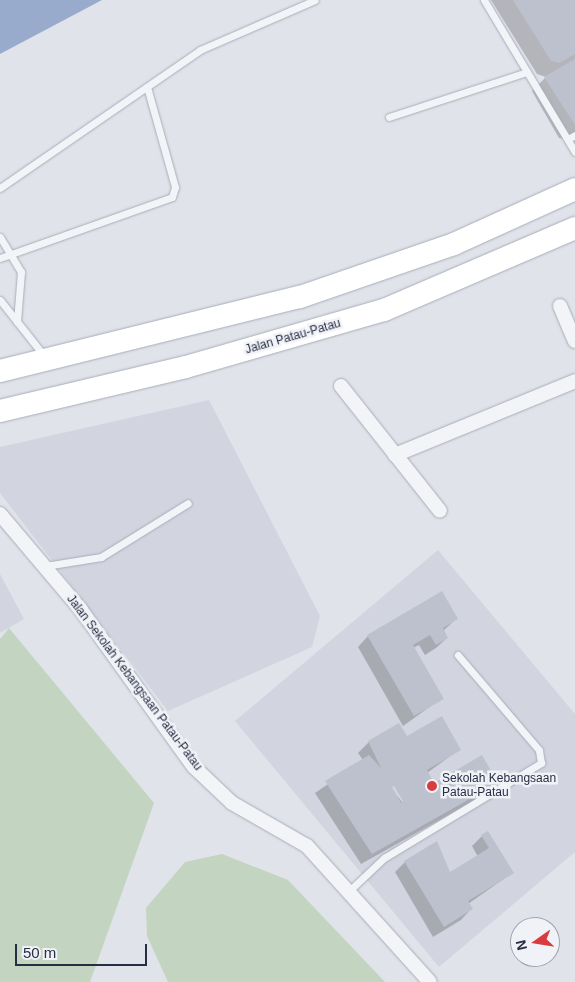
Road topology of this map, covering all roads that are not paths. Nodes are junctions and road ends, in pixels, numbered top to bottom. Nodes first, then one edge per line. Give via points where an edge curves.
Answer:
1 (315, 0) edge
2 (484, 0) edge
3 (527, 72) junction
4 (147, 87) junction
5 (389, 117) dead end
6 (575, 135) edge
7 (568, 139) junction
8 (575, 152) edge
9 (0, 188) edge
10 (575, 189) edge
11 (575, 228) edge
12 (0, 237) edge
13 (14, 253) junction
14 (0, 258) edge
15 (0, 300) edge
16 (560, 306) dead end
17 (17, 322) junction
18 (575, 341) edge
19 (47, 358) junction
20 (0, 370) edge
21 (575, 381) edge
22 (341, 386) dead end
23 (0, 410) edge
24 (395, 455) junction
25 (188, 502) dead end
26 (440, 511) dead end
27 (0, 514) edge
28 (45, 566) junction
29 (458, 655) dead end
30 (350, 890) junction
31 (430, 982) edge

1 - 4 lane via 200,50
2 - 3 lane
3 - 5 lane
3 - 7 lane
4 - 9 lane
4 - 13 lane via 175,187 172,197
6 - 7 lane
7 - 8 lane
10 - 19 main road via 454,244 354,280
11 - 23 main road, Jalan Patau-Patau via 384,310 186,367
12 - 13 lane
13 - 14 lane
13 - 17 lane via 21,272
15 - 17 lane
16 - 18 street
17 - 19 lane
19 - 20 main road
21 - 24 street
22 - 24 street
24 - 26 street
25 - 28 lane via 100,556
27 - 28 street, Jalan Sekolah Kebangsaan Patau-Patau
28 - 30 street, Jalan Sekolah Kebangsaan Patau-Patau via 194,767 245,812 308,846
29 - 30 lane via 539,750 541,763 384,858
30 - 31 street, Jalan Sekolah Kebangsaan Patau-Patau

